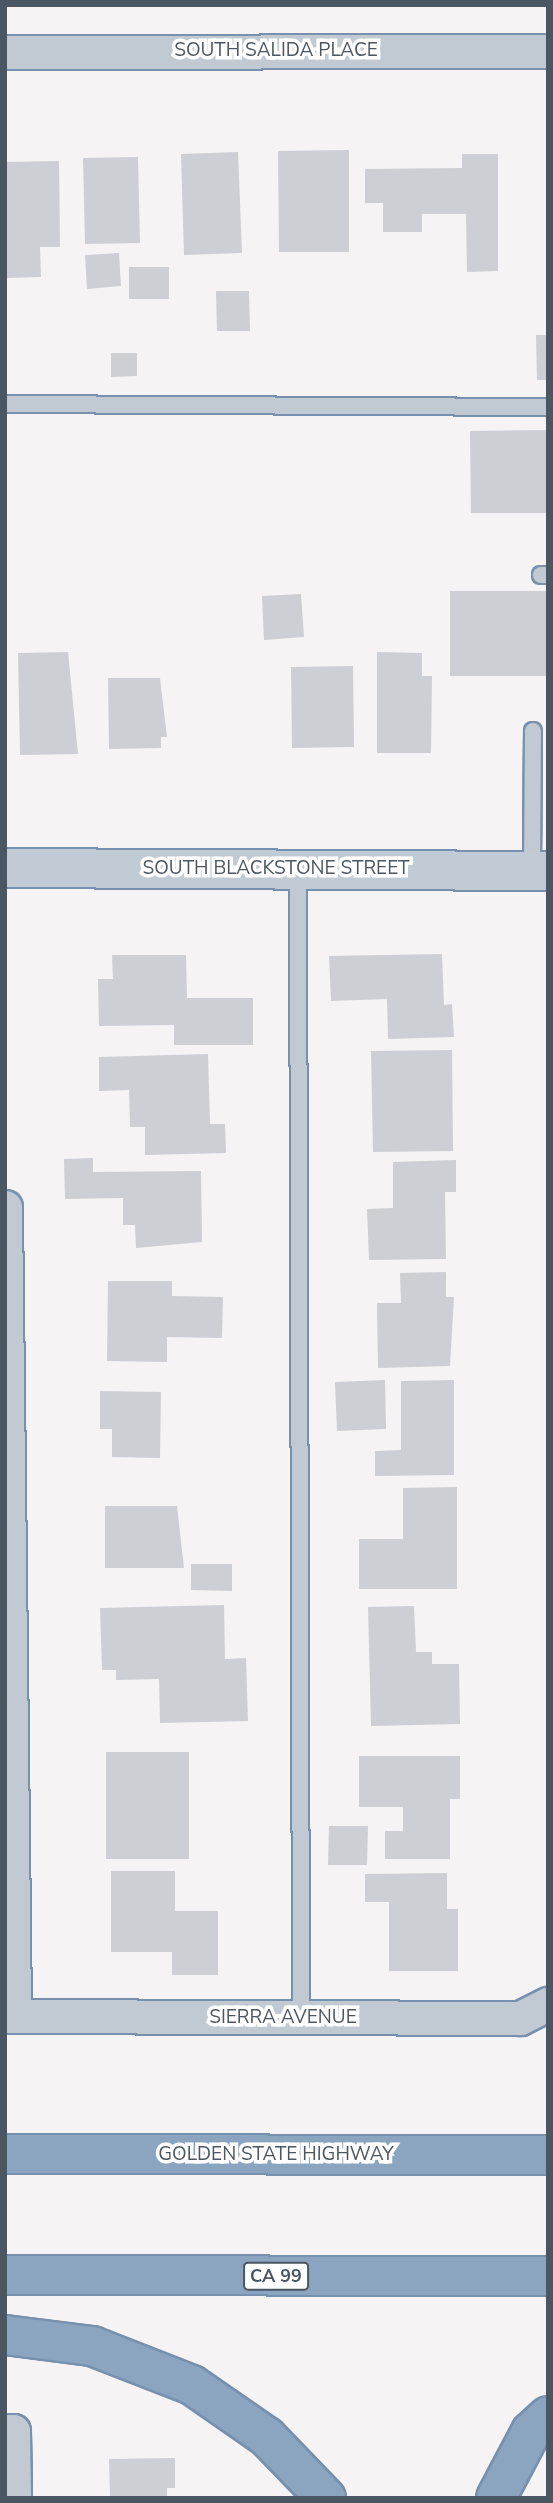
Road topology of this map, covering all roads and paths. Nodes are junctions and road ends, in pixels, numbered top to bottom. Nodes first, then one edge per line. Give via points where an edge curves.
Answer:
1 (548, 51) edge
2 (5, 52) edge
3 (5, 404) edge
4 (548, 407) edge
5 (533, 731) dead end
6 (5, 868) edge
7 (298, 870) junction
8 (540, 871) edge
9 (5, 1207) edge
10 (548, 2004) edge
11 (9, 2016) edge
12 (301, 2018) junction
13 (5, 2154) edge
14 (548, 2155) edge
15 (5, 2275) edge
16 (548, 2276) edge
17 (5, 2335) edge
18 (548, 2416) edge
19 (9, 2431) edge
20 (14, 2498) edge
21 (326, 2498) edge
22 (496, 2498) edge

1 - 2 street, SOUTH SALIDA PLACE
3 - 4 lane
5 - 8 lane
6 - 7 main road, SOUTH BLACKSTONE STREET
7 - 8 main road, SOUTH BLACKSTONE STREET
7 - 12 lane
9 - 11 street
10 - 12 street, SIERRA AVENUE via 520,2018
11 - 12 street, SIERRA AVENUE
13 - 14 highway, GOLDEN STATE HIGHWAY
15 - 16 highway, CA 99
17 - 21 highway via 92,2346 192,2385 267,2437
18 - 22 highway via 531,2432
19 - 20 street

